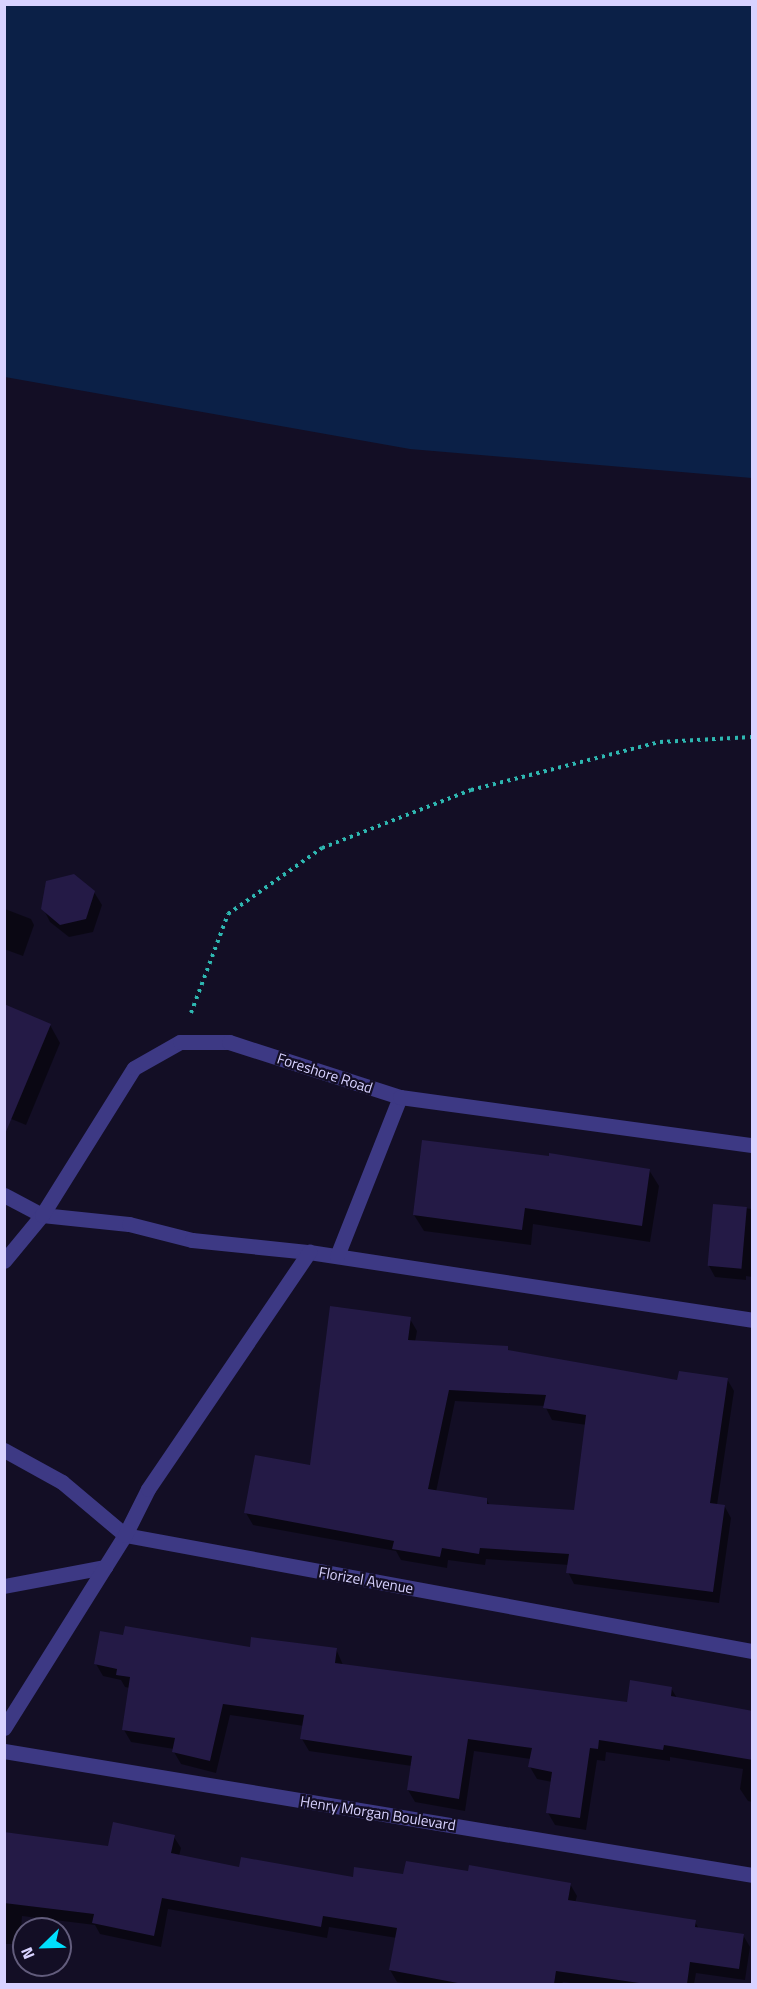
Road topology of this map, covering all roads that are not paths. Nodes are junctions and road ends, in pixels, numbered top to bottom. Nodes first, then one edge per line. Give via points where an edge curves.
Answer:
1 (400, 1097) junction
2 (753, 1145) edge
3 (4, 1195) edge
4 (42, 1215) junction
5 (309, 1252) junction
6 (337, 1256) junction
7 (4, 1261) edge
8 (753, 1320) edge
9 (4, 1450) edge
10 (125, 1535) junction
11 (105, 1567) junction
12 (4, 1586) edge
13 (753, 1651) edge
14 (4, 1728) edge
15 (4, 1751) edge
16 (753, 1875) edge

1 - 2 street, Foreshore Road
1 - 4 street, Foreshore Road via 229,1042 180,1042 134,1068
1 - 6 street
3 - 4 street
4 - 5 street via 129,1224 192,1240
4 - 7 street, Foreshore Road
5 - 6 street
5 - 10 street via 148,1490
6 - 8 street
9 - 10 street, Florizel Avenue via 62,1482
10 - 11 street
10 - 13 street, Florizel Avenue
11 - 12 street
11 - 14 street
15 - 16 street, Henry Morgan Boulevard

